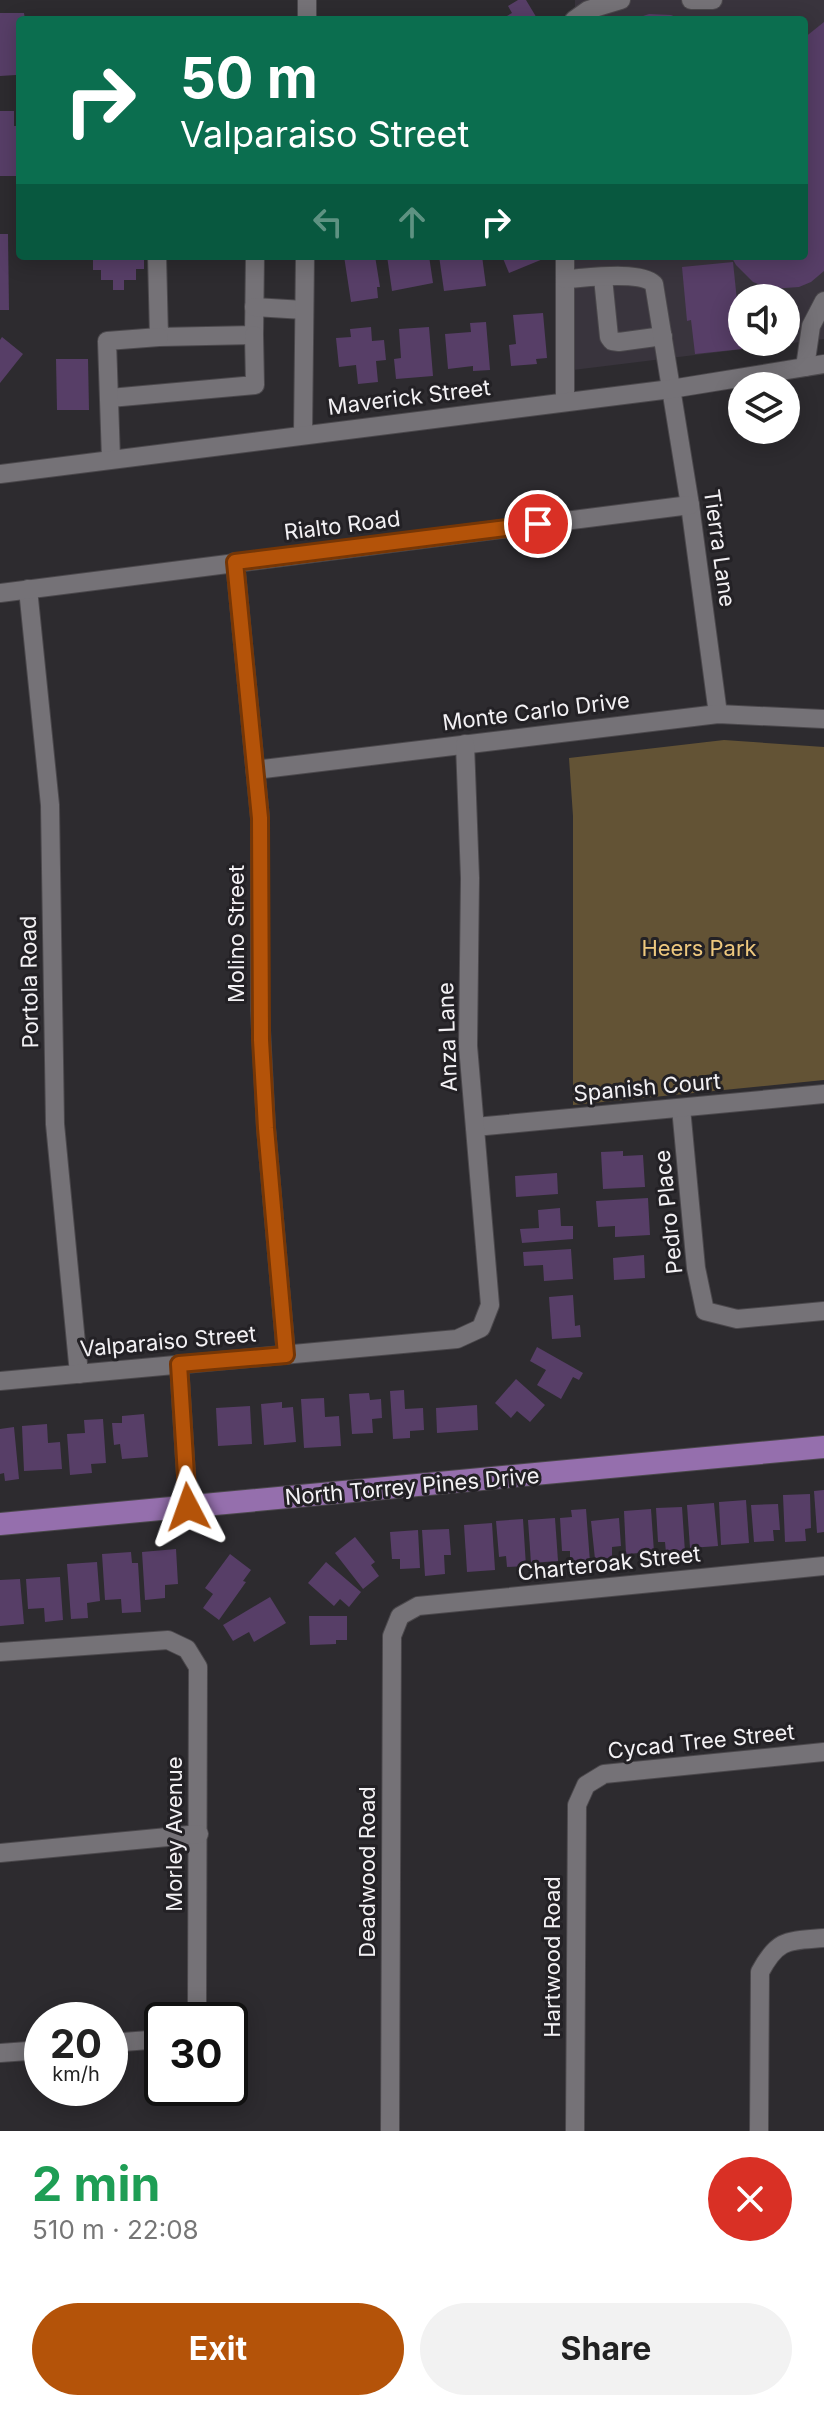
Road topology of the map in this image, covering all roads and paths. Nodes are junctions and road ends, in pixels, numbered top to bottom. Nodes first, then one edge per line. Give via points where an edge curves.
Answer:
1 (621, 0) edge
2 (691, 0) edge
3 (713, 0) edge
4 (580, 16) edge
5 (157, 260) edge
6 (255, 260) edge
7 (305, 260) edge
8 (565, 260) edge
9 (603, 278) junction
10 (565, 279) junction
11 (254, 307) junction
12 (304, 310) junction
13 (821, 311) edge
14 (254, 335) junction
15 (663, 336) junction
16 (159, 337) junction
17 (824, 364) edge
18 (805, 367) junction
19 (671, 389) junction
20 (110, 398) junction
21 (565, 402) junction
22 (303, 434) junction
23 (111, 459) junction
24 (0, 474) edge
25 (690, 505) junction
26 (235, 562) junction
27 (28, 589) junction
28 (0, 593) edge
29 (718, 714) junction
30 (824, 719) edge
31 (465, 744) junction
32 (255, 770) junction
33 (824, 1094) edge
34 (681, 1108) junction
35 (475, 1127) junction
36 (824, 1311) edge
37 (481, 1328) joint
38 (286, 1355) junction
39 (179, 1364) junction
40 (79, 1374) junction
41 (0, 1381) edge
42 (824, 1447) edge
43 (188, 1507) junction
44 (0, 1524) edge
45 (824, 1566) edge
46 (400, 1616) joint
47 (0, 1652) edge
48 (824, 1752) edge
49 (586, 1785) joint
50 (199, 1834) junction
51 (0, 1853) edge
52 (824, 1938) edge
53 (197, 2002) edge
54 (24, 2051) edge
55 (0, 2053) edge
56 (390, 2131) edge
57 (575, 2131) edge
58 (759, 2131) edge

1 - 4 street
2 - 3 street
5 - 16 street
6 - 11 street
7 - 12 street
8 - 10 street
9 - 10 street
9 - 15 street, Tierra Lane via 637,276 653,281
9 - 15 street via 612,341
10 - 21 street
11 - 12 street
11 - 14 street
12 - 22 street
13 - 18 street
14 - 16 street
14 - 20 street via 255,385
15 - 19 street, Tierra Lane
16 - 20 street via 107,341
17 - 18 street, Maverick Street
18 - 19 street, Maverick Street
19 - 21 street, Maverick Street
19 - 25 street, Tierra Lane
20 - 23 street
21 - 22 street, Maverick Street
22 - 23 street, Maverick Street
23 - 24 street, Maverick Street
25 - 26 street, Rialto Road
25 - 29 street, Tierra Lane
26 - 27 street, Rialto Road
26 - 32 street, Molino Street
27 - 28 street, Rialto Road
27 - 40 street, Portola Road via 50,805 55,1124
29 - 30 street, Monte Carlo Drive
29 - 31 street, Monte Carlo Drive
31 - 32 street, Monte Carlo Drive
31 - 35 street, Anza Lane via 468,1046
32 - 38 street, Molino Street via 266,1128
33 - 34 street, Spanish Court
34 - 35 street, Spanish Court
34 - 36 street, Pedro Place via 705,1311 737,1319
35 - 37 street, Anza Lane via 490,1305
37 - 38 street, Valparaiso Street via 457,1339
38 - 39 street, Valparaiso Street
39 - 40 street, Valparaiso Street
39 - 43 street
40 - 41 street, Valparaiso Street
42 - 43 main road, North Torrey Pines Drive
43 - 44 main road, North Torrey Pines Drive
45 - 46 street, Charteroak Street via 418,1606
46 - 56 street, Deadwood Road via 392,1636
47 - 50 street, Morley Avenue via 168,1640 187,1649 198,1667
48 - 49 street, Cycad Tree Street via 604,1774
49 - 57 street, Hartwood Road via 577,1805
50 - 51 street
50 - 53 street, Morley Avenue
52 - 58 street via 789,1941 771,1951 760,1972
54 - 55 street

